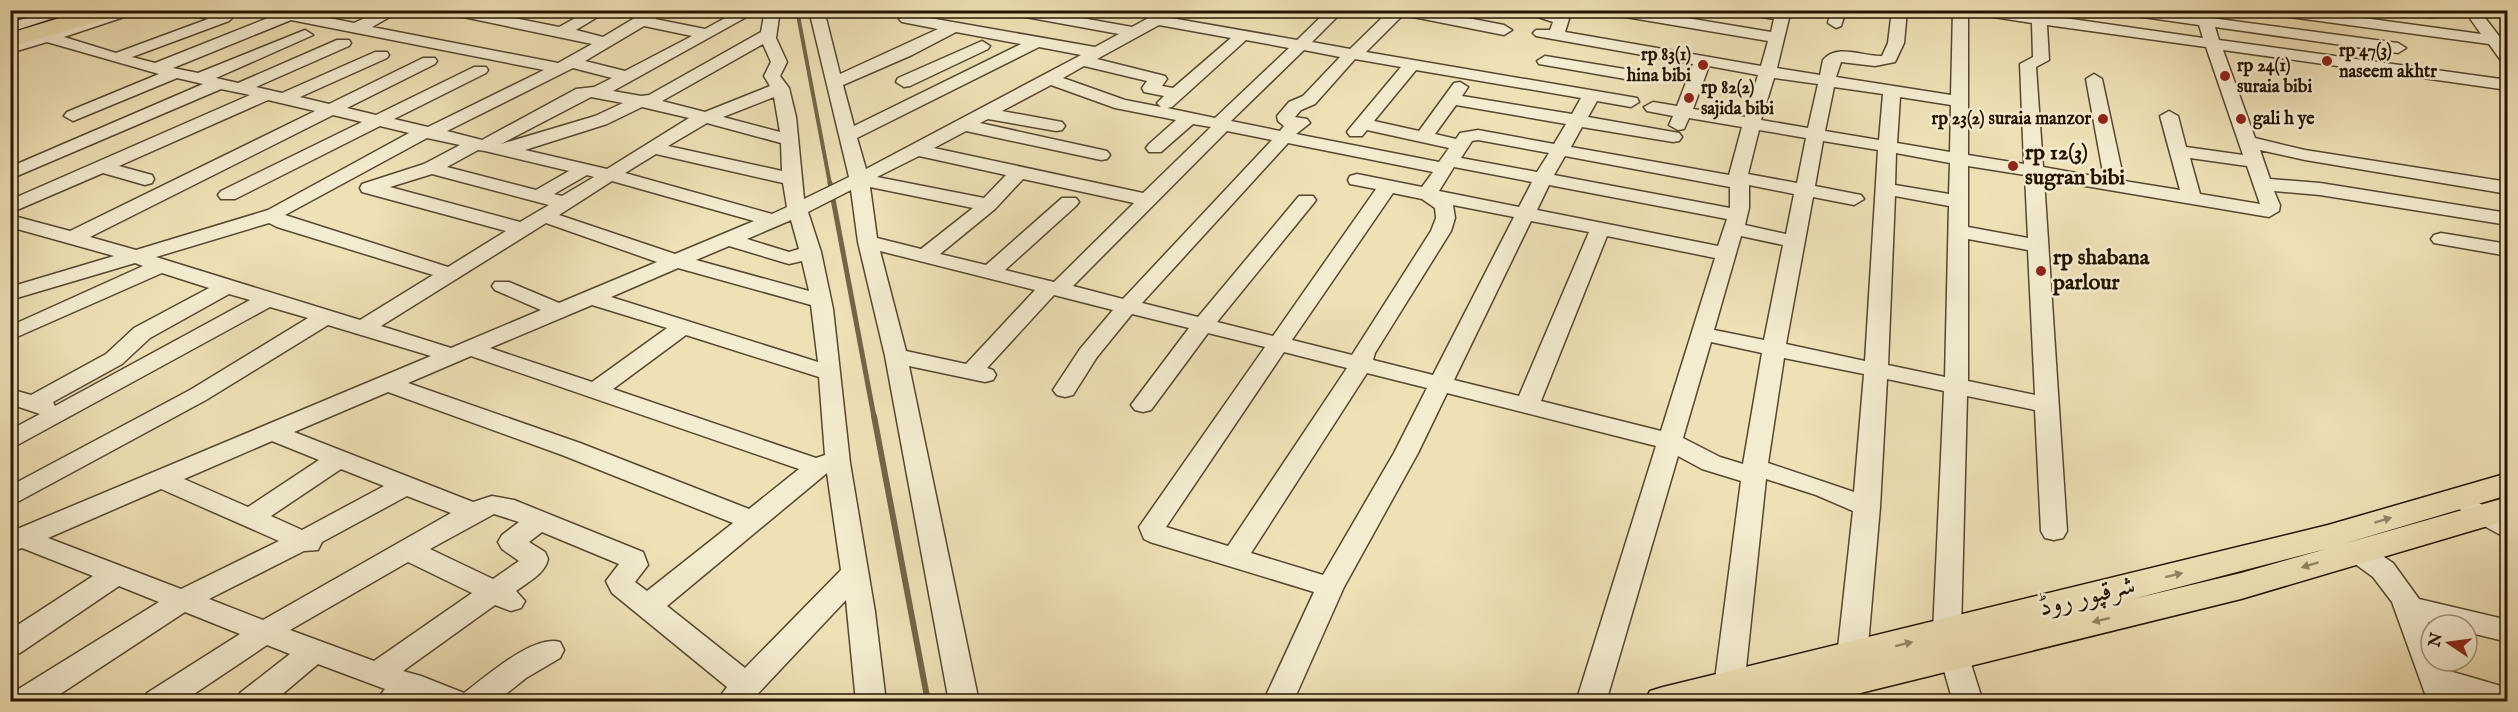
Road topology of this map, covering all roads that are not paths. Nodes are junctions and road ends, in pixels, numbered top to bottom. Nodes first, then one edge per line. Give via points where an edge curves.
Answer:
1 (71, 10) edge
2 (93, 10) edge
3 (112, 10) edge
4 (138, 10) edge
5 (205, 10) edge
6 (264, 10) edge
7 (394, 10) edge
8 (449, 10) edge
9 (539, 10) edge
10 (602, 10) edge
11 (660, 10) edge
12 (773, 10) edge
13 (816, 10) edge
14 (1009, 10) edge
15 (1175, 10) edge
16 (1337, 10) edge
17 (1400, 10) edge
18 (1524, 10) edge
19 (1608, 10) edge
20 (1746, 10) edge
21 (1900, 10) edge
22 (1961, 10) edge
23 (1973, 10) edge
24 (2122, 10) edge
25 (2267, 10) edge
26 (2416, 10) edge
27 (2470, 10) edge
28 (743, 11) edge
29 (2438, 13) dead end
30 (289, 15) junction
31 (2203, 16) edge
32 (906, 19) dead end
33 (1156, 20) junction
34 (2039, 20) junction
35 (640, 21) junction
36 (1782, 22) edge
37 (514, 23) junction
38 (954, 27) junction
39 (10, 28) edge
40 (356, 28) junction
41 (1504, 30) dead end
42 (560, 32) junction
43 (1133, 32) junction
44 (10, 34) edge
45 (706, 34) junction
46 (769, 34) junction
47 (305, 35) dead end
48 (1553, 35) junction
49 (940, 36) junction
50 (1242, 36) junction
51 (48, 37) junction
52 (10, 40) edge
53 (2500, 41) edge
54 (344, 42) dead end
55 (1036, 42) junction
56 (605, 43) junction
57 (2213, 45) junction
58 (1297, 46) junction
59 (10, 48) edge
60 (2398, 48) dead end
61 (381, 55) dead end
62 (1350, 55) junction
63 (1087, 56) junction
64 (116, 58) junction
65 (2508, 59) edge
66 (1703, 60) junction
67 (1545, 61) junction
68 (429, 62) dead end
69 (565, 65) junction
70 (1411, 65) junction
71 (155, 69) junction
72 (480, 70) dead end
73 (1770, 72) junction
74 (175, 73) junction
75 (924, 73) junction
76 (1470, 74) junction
77 (626, 76) junction
78 (1638, 76) dead end
79 (1048, 78) junction
80 (198, 79) junction
81 (2094, 79) dead end
82 (1827, 81) junction
83 (904, 82) dead end
84 (833, 83) junction
85 (218, 84) junction
86 (955, 84) junction
87 (1530, 84) junction
88 (2507, 85) edge
89 (781, 88) junction
90 (238, 89) junction
91 (1892, 91) junction
92 (512, 93) junction
93 (596, 93) junction
94 (1176, 94) junction
95 (1592, 95) junction
96 (274, 97) junction
97 (1452, 99) junction
98 (641, 101) junction
99 (1960, 101) junction
100 (1631, 102) dead end
101 (560, 105) junction
102 (1653, 107) dead end
103 (328, 110) junction
104 (1156, 112) junction
105 (1683, 112) junction
106 (984, 113) junction
107 (73, 116) dead end
108 (2169, 116) dead end
109 (701, 119) junction
110 (1188, 119) junction
111 (375, 121) junction
112 (1576, 121) junction
113 (1753, 124) junction
114 (963, 125) junction
115 (1220, 125) junction
116 (1056, 126) dead end
117 (1323, 128) dead end
118 (1290, 130) junction
119 (427, 133) junction
120 (1816, 134) junction
121 (848, 136) junction
122 (1424, 137) junction
123 (1673, 137) junction
124 (790, 140) junction
125 (2248, 142) junction
126 (479, 145) junction
127 (1886, 146) junction
128 (652, 148) junction
129 (1155, 148) dead end
130 (918, 150) junction
131 (1560, 150) junction
132 (504, 151) junction
133 (2179, 151) junction
134 (1101, 154) dead end
135 (1451, 158) junction
136 (1960, 159) junction
137 (2255, 162) junction
138 (102, 167) junction
139 (431, 168) junction
140 (1661, 168) junction
141 (585, 169) junction
142 (2034, 171) junction
143 (1018, 173) junction
144 (10, 174) edge
145 (610, 175) junction
146 (1543, 178) junction
147 (145, 179) dead end
148 (791, 179) junction
149 (859, 179) junction
150 (1357, 180) dead end
151 (1740, 180) junction
152 (2263, 184) junction
153 (2115, 185) junction
154 (1387, 187) junction
155 (2508, 188) edge
156 (1887, 189) junction
157 (1806, 190) junction
158 (1427, 194) junction
159 (228, 195) dead end
160 (1854, 199) dead end
161 (2192, 199) junction
162 (1148, 200) junction
163 (1306, 200) dead end
164 (1069, 202) dead end
165 (1959, 202) junction
166 (988, 205) junction
167 (542, 206) junction
168 (10, 207) edge
169 (801, 207) junction
170 (1527, 214) junction
171 (273, 215) junction
172 (2508, 219) edge
173 (773, 220) junction
174 (10, 221) edge
175 (1736, 222) junction
176 (522, 229) junction
177 (1600, 229) junction
178 (1959, 231) junction
179 (70, 239) junction
180 (727, 239) junction
181 (2441, 239) dead end
182 (868, 242) junction
183 (1796, 242) junction
184 (2038, 246) junction
185 (2508, 250) edge
186 (811, 252) junction
187 (1726, 254) junction
188 (136, 256) junction
189 (923, 257) junction
190 (678, 260) junction
191 (161, 266) junction
192 (989, 273) junction
193 (450, 274) junction
194 (228, 286) junction
195 (502, 286) dead end
196 (1053, 289) junction
197 (13, 291) edge
198 (590, 297) junction
199 (270, 298) junction
200 (821, 301) junction
201 (1127, 307) junction
202 (558, 310) junction
203 (327, 316) junction
204 (684, 326) junction
205 (1202, 326) junction
206 (363, 327) junction
207 (10, 334) edge
208 (1702, 334) junction
209 (1279, 345) junction
210 (1774, 349) junction
211 (460, 351) junction
212 (896, 356) junction
213 (1361, 365) junction
214 (1876, 371) junction
215 (830, 373) junction
216 (385, 383) junction
217 (1441, 385) junction
218 (1956, 387) junction
219 (1065, 390) dead end
220 (595, 391) junction
221 (21, 400) edge
222 (1143, 405) dead end
223 (2047, 405) junction
224 (1527, 406) junction
225 (60, 414) junction
226 (271, 432) junction
227 (10, 441) edge
228 (1669, 441) junction
229 (339, 459) junction
230 (828, 463) junction
231 (1755, 472) junction
232 (160, 479) junction
233 (2508, 484) edge
234 (406, 485) junction
235 (10, 496) edge
236 (1867, 507) junction
237 (473, 512) junction
238 (2488, 512) edge
239 (250, 518) junction
240 (539, 520) junction
241 (754, 521) junction
242 (2054, 531) dead end
243 (16, 540) edge
244 (305, 541) junction
245 (406, 550) junction
246 (2356, 551) junction
247 (1234, 558) junction
248 (118, 573) junction
249 (853, 575) junction
250 (1330, 587) junction
251 (503, 597) junction
252 (183, 600) junction
253 (647, 607) junction
254 (2410, 607) junction
255 (266, 631) junction
256 (2508, 631) edge
257 (1951, 644) junction
258 (10, 645) edge
259 (550, 650) dead end
260 (314, 651) junction
261 (1852, 657) junction
262 (379, 673) junction
263 (2440, 690) edge
264 (401, 693) edge
265 (738, 693) edge
266 (1744, 694) edge
267 (2503, 698) dead end
268 (868, 699) edge
269 (23, 702) edge
270 (158, 702) edge
271 (251, 702) edge
272 (454, 702) edge
273 (474, 702) edge
274 (964, 702) edge
275 (1278, 702) edge
276 (1591, 702) edge
277 (1663, 702) edge
278 (1968, 702) edge

1 - 39 street
2 - 44 highway
3 - 52 highway
4 - 51 street
5 - 64 street via 202,13 224,18
6 - 30 street
7 - 40 street
8 - 37 street
9 - 37 street
10 - 42 street
11 - 35 street
12 - 46 street
13 - 84 street
14 - 43 street
15 - 33 street
16 - 58 street
17 - 41 street
17 - 62 street
18 - 48 street via 1561,19
19 - 36 street
20 - 36 street
21 - 82 street via 1890,59 1833,58
22 - 99 street
23 - 34 street
24 - 31 street
25 - 53 street
26 - 29 street
27 - 53 street
28 - 45 street
30 - 40 street
30 - 71 street
31 - 57 street
31 - 60 street
32 - 38 street
33 - 43 street
33 - 50 street
34 - 57 street
34 - 142 street via 2041,60 2028,64
35 - 45 street
35 - 56 street
36 - 73 street
37 - 42 street
38 - 49 street
38 - 55 street
40 - 69 street
42 - 56 street
43 - 63 street
45 - 77 street
46 - 89 street via 779,62 772,76
46 - 98 street via 654,99
47 - 80 street
48 - 66 street
48 - 67 street
49 - 75 street via 986,47
49 - 84 street
50 - 58 street
50 - 94 street
51 - 59 street
51 - 64 street
53 - 65 street
54 - 90 street
55 - 63 street
55 - 86 street
56 - 69 street
57 - 88 street
57 - 125 street
58 - 62 street
58 - 115 street
61 - 96 street
62 - 70 street
62 - 118 street via 1309,100 1295,106 1286,116
63 - 79 street
63 - 94 street via 1159,79 1150,88
64 - 71 street
66 - 73 street
66 - 105 street
67 - 78 street
67 - 87 street
68 - 103 street
69 - 77 street
69 - 92 street
70 - 76 street
70 - 122 street via 1359,128
71 - 74 street
72 - 111 street
73 - 82 street
73 - 113 street
74 - 80 street
74 - 107 street
75 - 83 street
75 - 86 street
76 - 87 street
76 - 97 street
77 - 93 street
79 - 104 street via 1101,99
79 - 106 street
80 - 85 street
81 - 153 street
82 - 91 street
82 - 120 street
84 - 121 street
85 - 90 street
85 - 144 street
86 - 121 street
87 - 95 street
89 - 109 street
89 - 124 street
90 - 96 street
91 - 99 street
91 - 127 street
92 - 101 street
92 - 119 street
93 - 98 street
93 - 101 street via 582,93
94 - 104 street
95 - 100 street
95 - 112 street
96 - 103 street
96 - 138 street
97 - 112 street
97 - 122 street
98 - 109 street
98 - 132 street via 601,120
99 - 136 street
101 - 126 street
102 - 105 street
103 - 111 street
103 - 179 street
104 - 110 street
105 - 113 street
105 - 123 street
106 - 114 street
106 - 116 street
108 - 133 street
109 - 124 street
109 - 128 street
110 - 115 street
110 - 129 street
111 - 119 street
111 - 159 street
112 - 123 street
112 - 131 street
113 - 120 street
113 - 151 street via 1740,166
114 - 130 street
114 - 134 street
115 - 118 street
115 - 162 street
117 - 118 street
118 - 135 street
118 - 201 street
119 - 126 street
119 - 171 street via 321,185
120 - 127 street
120 - 157 street
121 - 149 street
122 - 135 street
123 - 140 street
124 - 148 street
125 - 137 street
125 - 155 street
126 - 132 street
126 - 139 street
127 - 136 street
127 - 156 street
128 - 145 street
128 - 148 street
130 - 143 street
130 - 149 street
131 - 135 street via 1474,135 1466,137
131 - 140 street
131 - 146 street
132 - 141 street
133 - 137 street
133 - 161 street
135 - 146 street
135 - 158 street
136 - 142 street
136 - 165 street
137 - 152 street
138 - 147 street
138 - 168 street
139 - 167 street
139 - 176 street via 366,189
140 - 151 street
141 - 145 street
141 - 167 street
142 - 153 street
142 - 184 street
143 - 162 street
143 - 166 street
145 - 167 street via 565,203
145 - 173 street
146 - 170 street
146 - 175 street
148 - 169 street
149 - 166 street
149 - 169 street
149 - 182 street
150 - 154 street
151 - 157 street
151 - 175 street
152 - 161 street via 2269,211
152 - 172 street via 2320,189
153 - 161 street
154 - 158 street
154 - 209 street
156 - 165 street
156 - 214 street
157 - 160 street
157 - 183 street
158 - 170 street
158 - 213 street via 1446,206 1444,224 1364,353
162 - 196 street
163 - 205 street
164 - 192 street
165 - 178 street
166 - 189 street
167 - 176 street
167 - 190 street via 648,253
169 - 173 street
169 - 186 street
170 - 177 street
170 - 217 street
171 - 188 street
171 - 193 street via 279,222
173 - 180 street
174 - 179 street
175 - 183 street
175 - 187 street
176 - 193 street
177 - 187 street
177 - 224 street
178 - 184 street
178 - 218 street
179 - 188 street
180 - 186 street via 789,258
180 - 190 street
181 - 185 street
182 - 189 street
182 - 212 street
183 - 210 street
184 - 223 street
186 - 200 street
187 - 208 street
188 - 191 street
188 - 197 street
189 - 192 street
190 - 198 street
190 - 200 street
191 - 194 street
191 - 207 street
192 - 196 street
193 - 206 street
194 - 199 street
194 - 221 street via 142,333 114,359
195 - 202 street
196 - 201 street
196 - 212 street via 979,374
198 - 202 street
198 - 204 street
199 - 203 street
199 - 225 street
200 - 215 street
201 - 205 street
201 - 219 street via 1088,354
202 - 211 street
203 - 206 street
203 - 235 street via 198,395
204 - 215 street
204 - 220 street
205 - 209 street
205 - 222 street
206 - 211 street
208 - 210 street
208 - 228 street
209 - 213 street
209 - 247 street via 1152,527 1159,535
210 - 214 street
210 - 231 street
211 - 216 street
211 - 220 street
212 - 274 street
213 - 217 street
213 - 247 street
214 - 218 street
214 - 236 street
215 - 230 street
216 - 226 street
216 - 241 street via 571,449
217 - 224 street
217 - 250 street
218 - 223 street
218 - 257 street
220 - 230 street
221 - 225 street
223 - 242 street
224 - 228 street
225 - 227 street
226 - 229 street
226 - 232 street
228 - 231 street via 1711,463
228 - 276 street
229 - 234 street
229 - 239 street
230 - 241 street
230 - 249 street
231 - 236 street via 1825,489
231 - 266 street
232 - 239 street
232 - 243 street
233 - 238 main road, شرقپور روڈ
234 - 237 street
234 - 244 street
236 - 261 street
237 - 240 street via 498,505
237 - 245 street
238 - 246 main road, شرقپور روڈ
257 -> 238 main road, شرقپور روڈ via 2330,536
239 - 244 street
240 - 251 street via 511,542 535,562
240 - 253 street via 633,559 634,565 620,584
241 - 253 street
243 - 248 street
244 - 252 street
245 - 251 street
245 - 255 street
246 - 254 street via 2393,579
246 -> 257 main road, شرقپور روڈ via 2241,586
247 - 250 street
248 - 252 street
248 - 258 street
249 - 265 street
249 - 268 street via 861,602
250 - 275 street
251 - 262 street
252 - 255 street
252 - 269 street
253 - 265 street
254 - 256 street
254 - 263 street
255 - 260 street
255 - 270 street
261 -> 257 main road, شرقپور روڈ
257 - 266 main road, شرقپور روڈ
257 - 278 street
259 - 273 street
260 - 262 street
260 - 271 street
261 - 266 main road, شرقپور روڈ
262 - 264 street
263 - 267 street
264 - 272 street
266 - 277 main road, شرقپور روڈ

